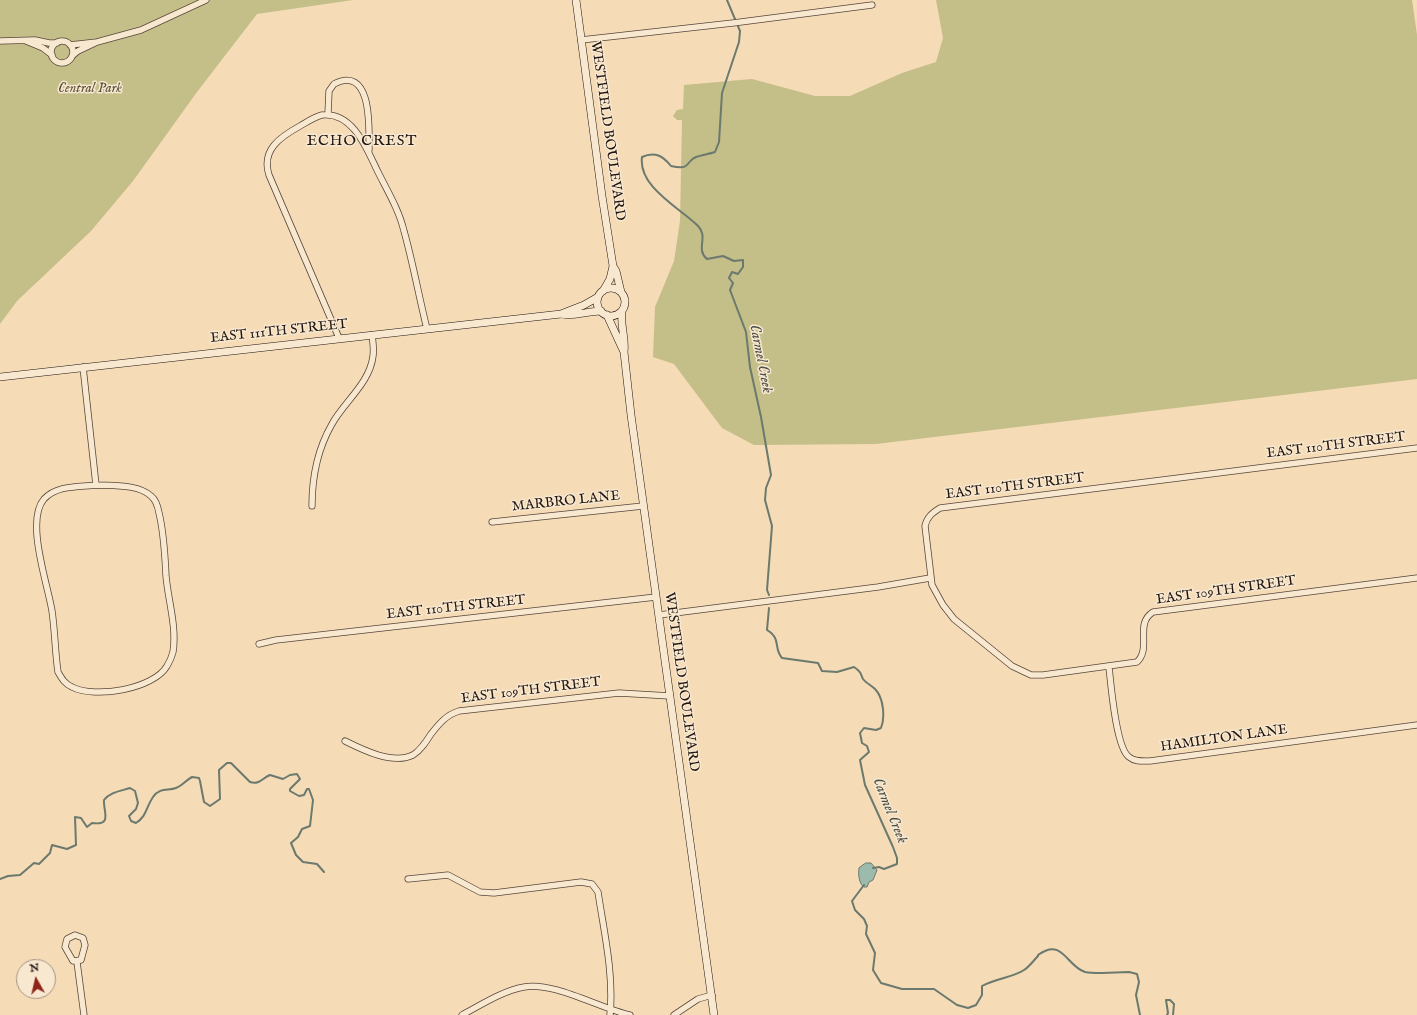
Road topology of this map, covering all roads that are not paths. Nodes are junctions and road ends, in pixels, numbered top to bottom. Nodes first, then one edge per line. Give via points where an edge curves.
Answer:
1 (206, 0) edge
2 (576, 0) edge
3 (872, 5) dead end
4 (581, 40) junction
5 (0, 41) edge
6 (26, 41) junction
7 (57, 42) junction
8 (97, 42) junction
9 (70, 45) junction
10 (52, 55) junction
11 (72, 56) junction
12 (328, 114) junction
13 (369, 152) junction
14 (613, 266) junction
15 (621, 292) junction
16 (600, 294) junction
17 (622, 311) junction
18 (604, 313) junction
19 (561, 314) junction
20 (427, 330) junction
21 (372, 335) junction
22 (339, 338) junction
23 (624, 352) junction
24 (83, 367) junction
25 (0, 377) edge
26 (1417, 448) edge
27 (96, 485) junction
28 (312, 506) dead end
29 (643, 506) junction
30 (492, 522) dead end
31 (930, 578) junction
32 (1417, 578) edge
33 (656, 597) junction
34 (658, 616) junction
35 (259, 644) dead end
36 (1109, 667) junction
37 (670, 696) junction
38 (1417, 725) edge
39 (346, 741) dead end
40 (408, 879) dead end
41 (77, 962) junction
42 (712, 995) junction
43 (611, 1008) junction
44 (84, 1015) edge
45 (462, 1015) edge
46 (610, 1015) edge
47 (630, 1015) edge
48 (674, 1015) edge
49 (714, 1015) edge

1 - 8 street via 141,30
2 - 4 main road, WESTFIELD BOULEVARD
3 - 4 street
4 - 14 main road, WESTFIELD BOULEVARD
5 - 6 street
6 - 7 street
6 - 10 street
7 - 9 street
7 - 10 street via 53,46
8 - 9 street
8 - 11 street
9 - 11 street
10 - 11 street via 60,62 67,61
12 - 13 street via 355,130
12 - 13 street via 329,91 334,84 350,81 358,85 364,92 367,103
12 - 22 street via 317,116 285,134 270,149 266,164
13 - 20 street via 400,219
14 - 15 main road, WESTFIELD BOULEVARD
14 - 16 main road, WESTFIELD BOULEVARD via 610,279
15 - 16 main road via 612,288
15 - 17 main road via 626,301
16 - 18 main road via 598,306
16 - 19 main road, EAST 111TH STREET via 584,305
17 - 18 main road via 613,316
17 - 23 main road, WESTFIELD BOULEVARD
18 - 19 main road, EAST 111TH STREET via 586,311 568,316
18 - 23 main road, WESTFIELD BOULEVARD
19 - 20 main road, EAST 111TH STREET
20 - 21 main road, EAST 111TH STREET
21 - 22 main road, EAST 111TH STREET
21 - 28 street via 374,356 370,368 364,380 334,419 319,452 313,474
22 - 24 main road, EAST 111TH STREET
23 - 29 main road, WESTFIELD BOULEVARD
24 - 25 main road, EAST 111TH STREET
24 - 27 street
26 - 31 street, EAST 110TH STREET via 940,508 932,512 925,526
27 - 27 street via 138,489 156,502 162,533 173,640 171,658 157,677 137,686 92,692 73,688 62,680 58,672 52,612 37,522 39,507 53,492
29 - 30 street, MARBRO LANE
29 - 33 main road, WESTFIELD BOULEVARD
31 - 34 street
31 - 36 street, EAST 109TH STREET via 936,594 954,619 1019,670 1031,675 1043,675
32 - 36 street, EAST 109TH STREET via 1153,612 1145,619 1143,625 1144,653 1140,660
33 - 34 main road, WESTFIELD BOULEVARD
33 - 35 street, EAST 110TH STREET
34 - 37 main road, WESTFIELD BOULEVARD
36 - 38 street, HAMILTON LANE via 1121,746 1130,758 1137,761
37 - 39 street, EAST 109TH STREET via 619,693 459,711 448,715 420,750 398,758 360,749
37 - 42 main road, WESTFIELD BOULEVARD
40 - 43 street via 448,876 480,892 494,893 581,882 592,884 598,892 608,951
41 - 41 street via 85,945 83,938 74,936 67,939 65,947 73,961
41 - 44 street
42 - 48 street via 698,998
42 - 49 main road, WESTFIELD BOULEVARD
43 - 45 street via 552,989 524,986
43 - 46 street
43 - 47 street

